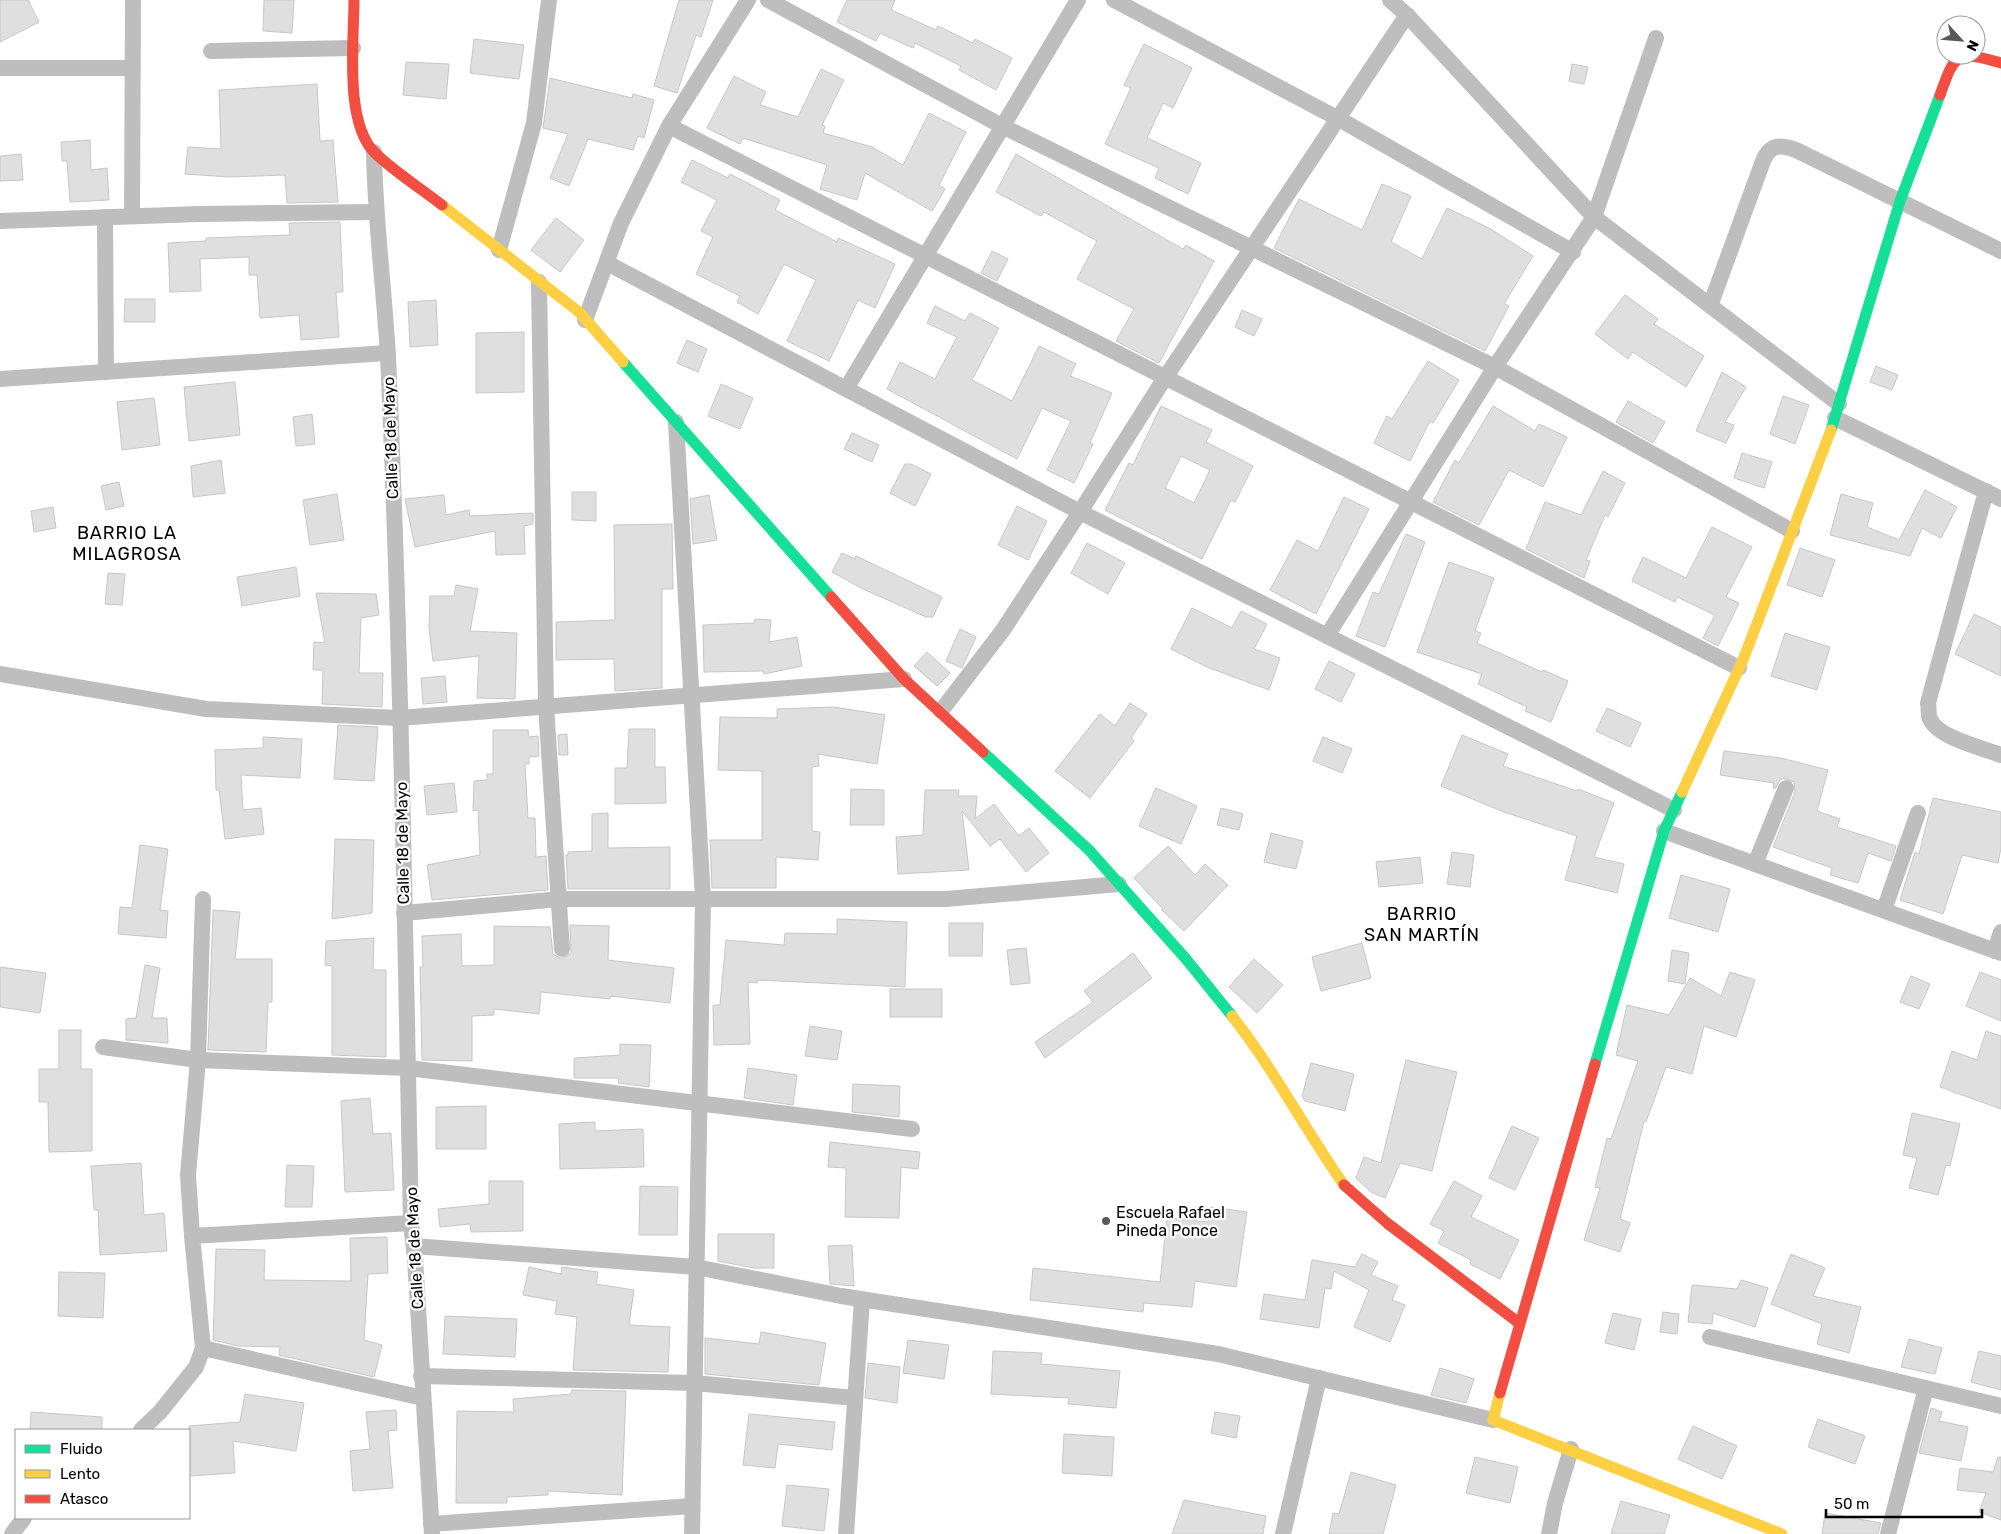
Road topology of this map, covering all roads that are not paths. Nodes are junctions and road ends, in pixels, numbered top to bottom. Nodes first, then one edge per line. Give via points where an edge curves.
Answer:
1 (133, 0) edge
2 (354, 0) edge
3 (549, 0) edge
4 (748, 0) edge
5 (768, 0) edge
6 (1078, 0) edge
7 (1114, 0) edge
8 (1390, 0) edge
9 (1407, 15) junction
10 (1656, 38) dead end
11 (353, 48) junction
12 (210, 50) dead end
13 (2001, 63) edge
14 (0, 68) edge
15 (131, 68) junction
16 (1339, 119) junction
17 (669, 126) junction
18 (1002, 126) junction
19 (374, 152) junction
20 (1900, 201) junction
21 (375, 212) junction
22 (132, 216) junction
23 (105, 217) junction
24 (1594, 217) junction
25 (0, 221) edge
26 (1253, 248) junction
27 (499, 250) junction
28 (2001, 251) edge
29 (1573, 252) junction
30 (926, 256) junction
31 (607, 263) junction
32 (539, 282) junction
33 (1710, 306) junction
34 (585, 320) junction
35 (388, 353) junction
36 (1495, 367) junction
37 (106, 372) junction
38 (1165, 378) junction
39 (0, 379) edge
40 (846, 389) junction
41 (1838, 411) junction
42 (676, 422) junction
43 (1986, 491) junction
44 (2001, 498) edge
45 (1410, 502) junction
46 (1080, 512) junction
47 (1792, 531) junction
48 (1327, 636) junction
49 (1739, 668) junction
50 (0, 674) edge
51 (904, 679) junction
52 (691, 696) junction
53 (546, 706) junction
54 (941, 711) junction
55 (400, 718) junction
56 (2001, 755) edge
57 (1786, 788) dead end
58 (1674, 810) junction
59 (1918, 813) dead end
60 (1664, 831) junction
61 (1755, 864) junction
62 (1119, 884) junction
63 (203, 899) dead end
64 (560, 899) junction
65 (703, 899) junction
66 (1884, 910) junction
67 (404, 913) junction
68 (2001, 932) edge
69 (562, 949) dead end
70 (1998, 952) edge
71 (102, 1047) dead end
72 (198, 1060) junction
73 (408, 1068) junction
74 (699, 1101) junction
75 (912, 1129) dead end
76 (411, 1223) junction
77 (192, 1236) junction
78 (414, 1246) junction
79 (696, 1267) junction
80 (862, 1300) junction
81 (1519, 1323) junction
82 (1710, 1337) dead end
83 (203, 1348) junction
84 (421, 1376) junction
85 (1319, 1378) junction
86 (694, 1383) junction
87 (1926, 1388) junction
88 (422, 1398) junction
89 (855, 1398) junction
90 (2001, 1406) edge
91 (1493, 1420) junction
92 (142, 1429) edge
93 (1571, 1449) junction
94 (692, 1506) junction
95 (23, 1519) edge
96 (431, 1529) edge
97 (12, 1534) edge
98 (692, 1534) edge
99 (846, 1534) edge
100 (1283, 1534) edge
101 (1549, 1534) edge
102 (1782, 1534) edge
103 (1888, 1534) edge

1 - 15 street
2 - 11 street
3 - 27 street via 534,123
4 - 17 street
5 - 18 street
6 - 18 street
7 - 16 street
8 - 9 street
9 - 16 street
9 - 24 street
10 - 24 street
11 - 12 street
11 - 19 street via 353,95 360,126
13 - 20 street via 1971,55 1959,57 1951,65
14 - 15 street
15 - 22 street
16 - 26 street
16 - 29 street
17 - 30 street
17 - 31 street via 621,223
18 - 26 street
18 - 30 street
19 - 21 street, Calle 18 de Mayo
19 - 27 street
20 - 28 street
20 - 33 street via 1796,150 1774,146 1766,152
20 - 41 street
21 - 22 street
21 - 35 street, Calle 18 de Mayo
22 - 23 street
23 - 25 street
23 - 37 street
24 - 29 street
24 - 33 street
26 - 36 street
26 - 38 street
27 - 32 street
29 - 36 street
30 - 38 street
30 - 40 street
31 - 34 street
31 - 40 street
32 - 34 street
32 - 53 street
33 - 41 street
34 - 42 street
35 - 37 street
35 - 55 street, Calle 18 de Mayo
36 - 45 street
36 - 47 street
37 - 39 street
38 - 45 street
38 - 46 street
40 - 46 street
41 - 43 street
41 - 47 street
42 - 51 street
42 - 52 street
43 - 44 street
43 - 56 street via 1928,703 1930,719 1938,728 1951,737
45 - 48 street
45 - 49 street
46 - 48 street
46 - 54 street via 1003,630
47 - 49 street
48 - 58 street
49 - 58 street
50 - 55 street via 206,709
51 - 52 street
51 - 54 street
52 - 53 street
52 - 65 street
53 - 55 street
53 - 64 street
54 - 62 street via 1089,850
55 - 67 street, Calle 18 de Mayo
57 - 61 street
58 - 60 street
59 - 66 street
60 - 61 street
60 - 81 street
61 - 66 street
62 - 65 street via 946,899
62 - 81 street via 1186,959 1259,1051 1348,1191
63 - 72 street
64 - 65 street
64 - 67 street
64 - 69 street
65 - 74 street
66 - 70 street
67 - 73 street, Calle 18 de Mayo
68 - 70 street
71 - 72 street
72 - 73 street
72 - 77 street via 188,1175
73 - 74 street
73 - 76 street, Calle 18 de Mayo
74 - 75 street
74 - 79 street
76 - 77 street
76 - 78 street, Calle 18 de Mayo
77 - 83 street
78 - 79 street
78 - 84 street, Calle 18 de Mayo
79 - 80 street
79 - 86 street
80 - 85 street via 1218,1354
80 - 89 street
81 - 91 street
82 - 87 street
83 - 88 street
83 - 92 street via 196,1367
84 - 86 street
84 - 88 street, Calle 18 de Mayo
85 - 91 street
85 - 100 street
86 - 89 street
86 - 94 street
87 - 90 street
87 - 103 street
88 - 96 street, Calle 18 de Mayo
89 - 99 street
91 - 93 street
93 - 101 street
93 - 102 street
94 - 96 street
94 - 98 street
95 - 97 street

